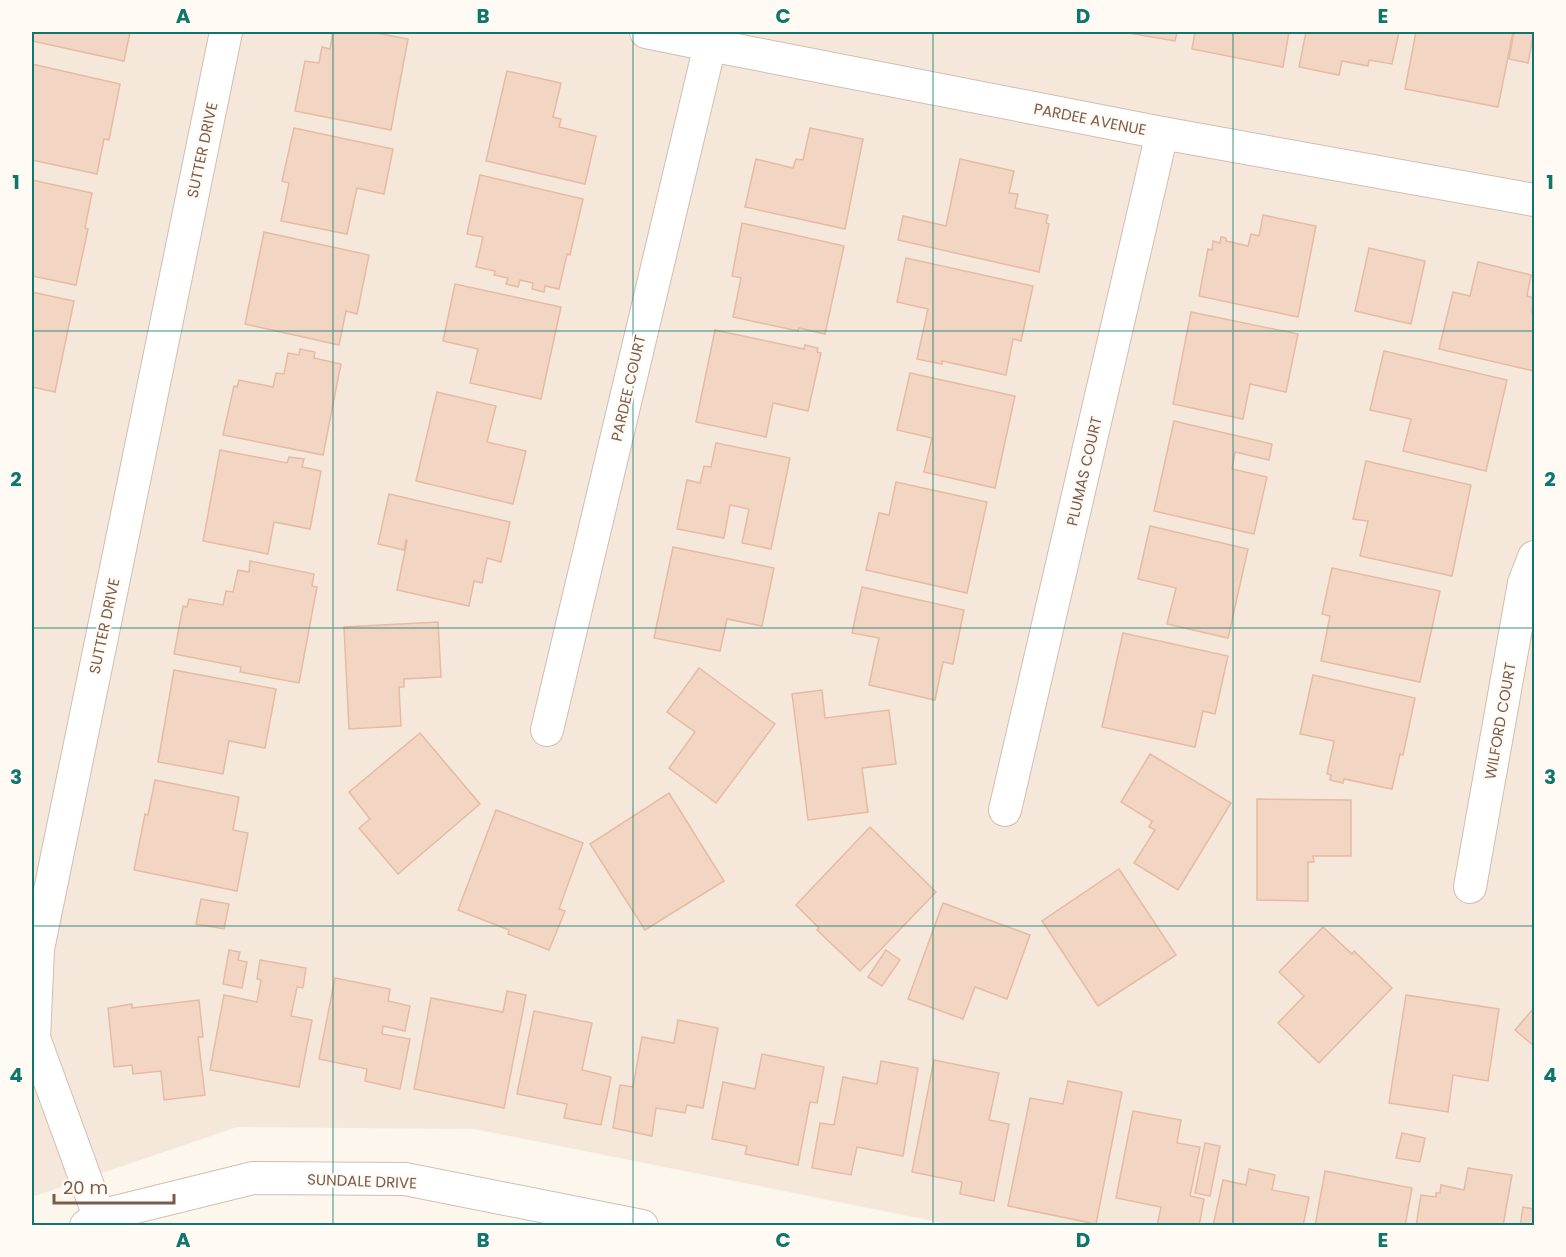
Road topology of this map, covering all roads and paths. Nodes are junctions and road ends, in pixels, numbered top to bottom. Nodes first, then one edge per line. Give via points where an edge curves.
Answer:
1 (226, 32) edge
2 (646, 32) edge
3 (710, 45) junction
4 (1162, 133) junction
5 (1534, 200) edge
6 (1534, 557) edge
7 (547, 730) dead end
8 (1005, 810) dead end
9 (1470, 887) dead end
10 (93, 1221) edge
11 (642, 1226) edge

1 - 10 street, SUTTER DRIVE via 38,949 34,1038
2 - 3 street, PARDEE AVENUE
3 - 4 street, PARDEE AVENUE
3 - 7 street, PARDEE COURT
4 - 5 street, PARDEE AVENUE
4 - 8 street, PLUMAS COURT
6 - 9 street, WILFORD COURT via 1524,583
10 - 11 street, SUNDALE DRIVE via 253,1178 405,1179

